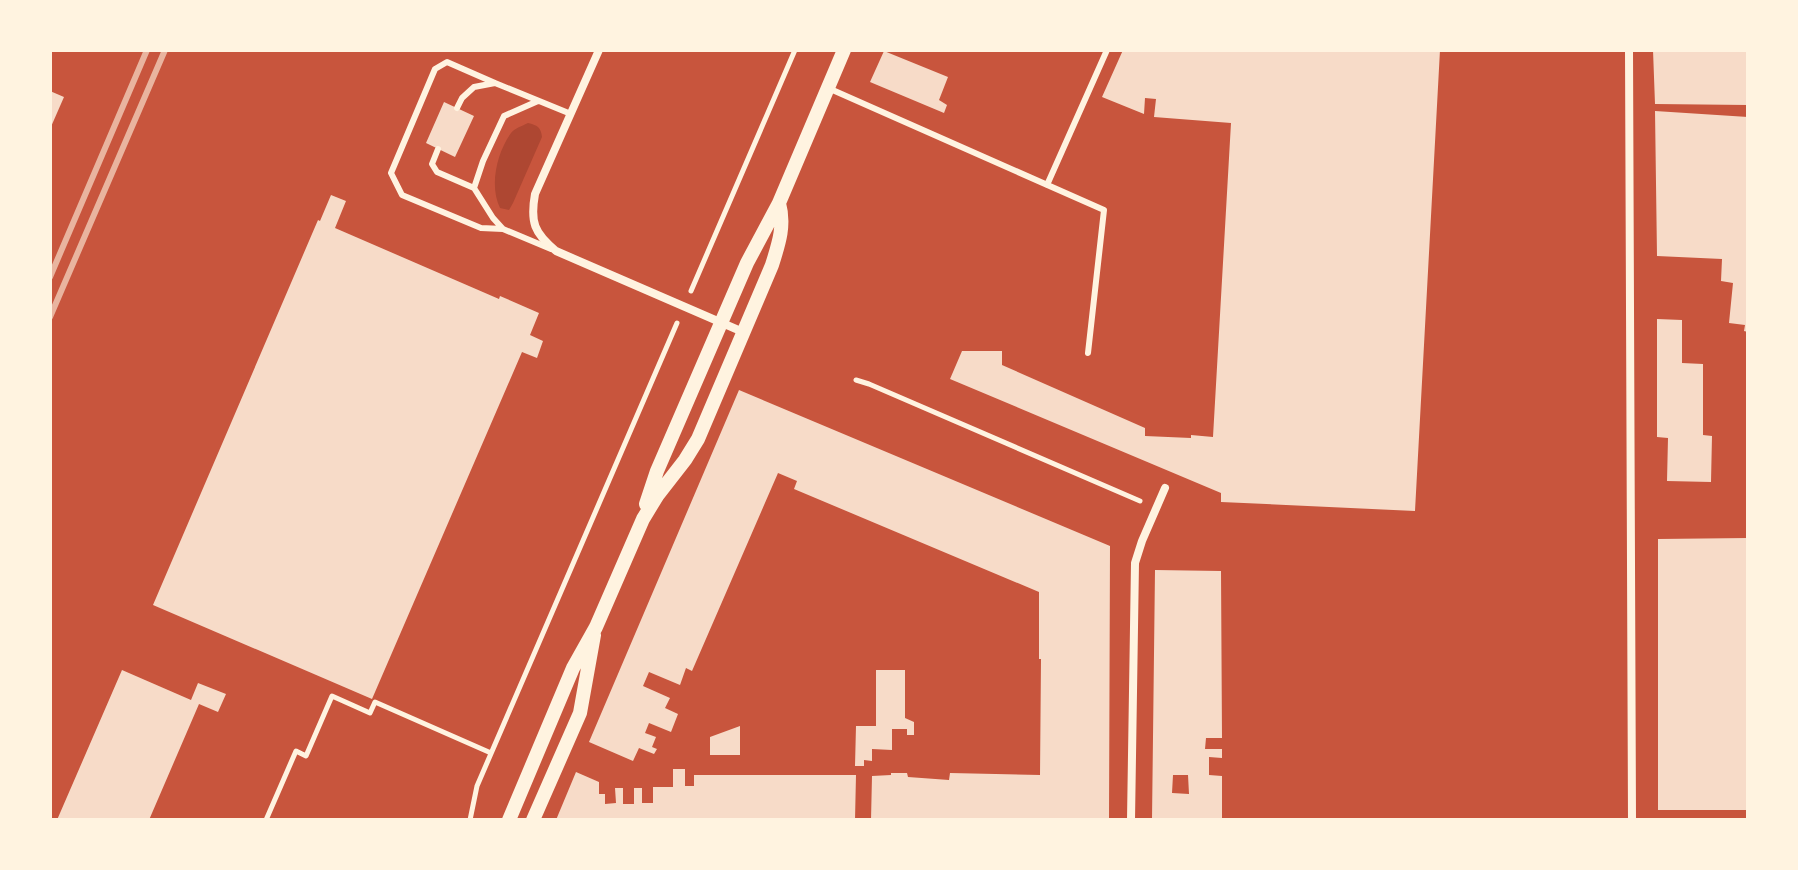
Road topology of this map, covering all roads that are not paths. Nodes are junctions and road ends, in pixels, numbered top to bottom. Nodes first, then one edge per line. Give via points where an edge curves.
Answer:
1 (599, 50) edge
2 (844, 50) edge
3 (1107, 50) edge
4 (1629, 50) edge
5 (495, 83) junction
6 (828, 88) junction
7 (538, 101) junction
8 (457, 108) dead end
9 (571, 114) junction
10 (438, 149) dead end
11 (1047, 185) junction
12 (474, 188) junction
13 (779, 203) junction
14 (503, 229) junction
15 (556, 251) junction
16 (721, 322) junction
17 (743, 332) junction
18 (1088, 353) dead end
19 (1165, 488) dead end
20 (643, 519) junction
21 (596, 627) junction
22 (509, 820) edge
23 (533, 820) edge
24 (1131, 820) edge
25 (1632, 820) edge

1 - 9 street
2 - 6 street
3 - 11 lane
4 - 25 street
5 - 7 lane
5 - 8 lane via 474,87
5 - 14 lane via 447,62 435,69 391,173 402,195 481,228
6 - 11 lane
6 - 13 street
7 - 9 lane
7 - 12 lane via 504,116
9 - 15 street via 532,209 538,234
10 - 12 lane via 432,164 437,172
11 - 18 lane via 1104,210
12 - 14 lane
13 - 16 street
13 - 17 street via 783,217 777,251
14 - 15 lane
15 - 16 street
16 - 17 street
16 - 20 street via 651,485
17 - 20 street via 698,439
19 - 24 street via 1135,563
20 - 21 street
21 - 22 street via 573,668
21 - 23 street via 580,713

